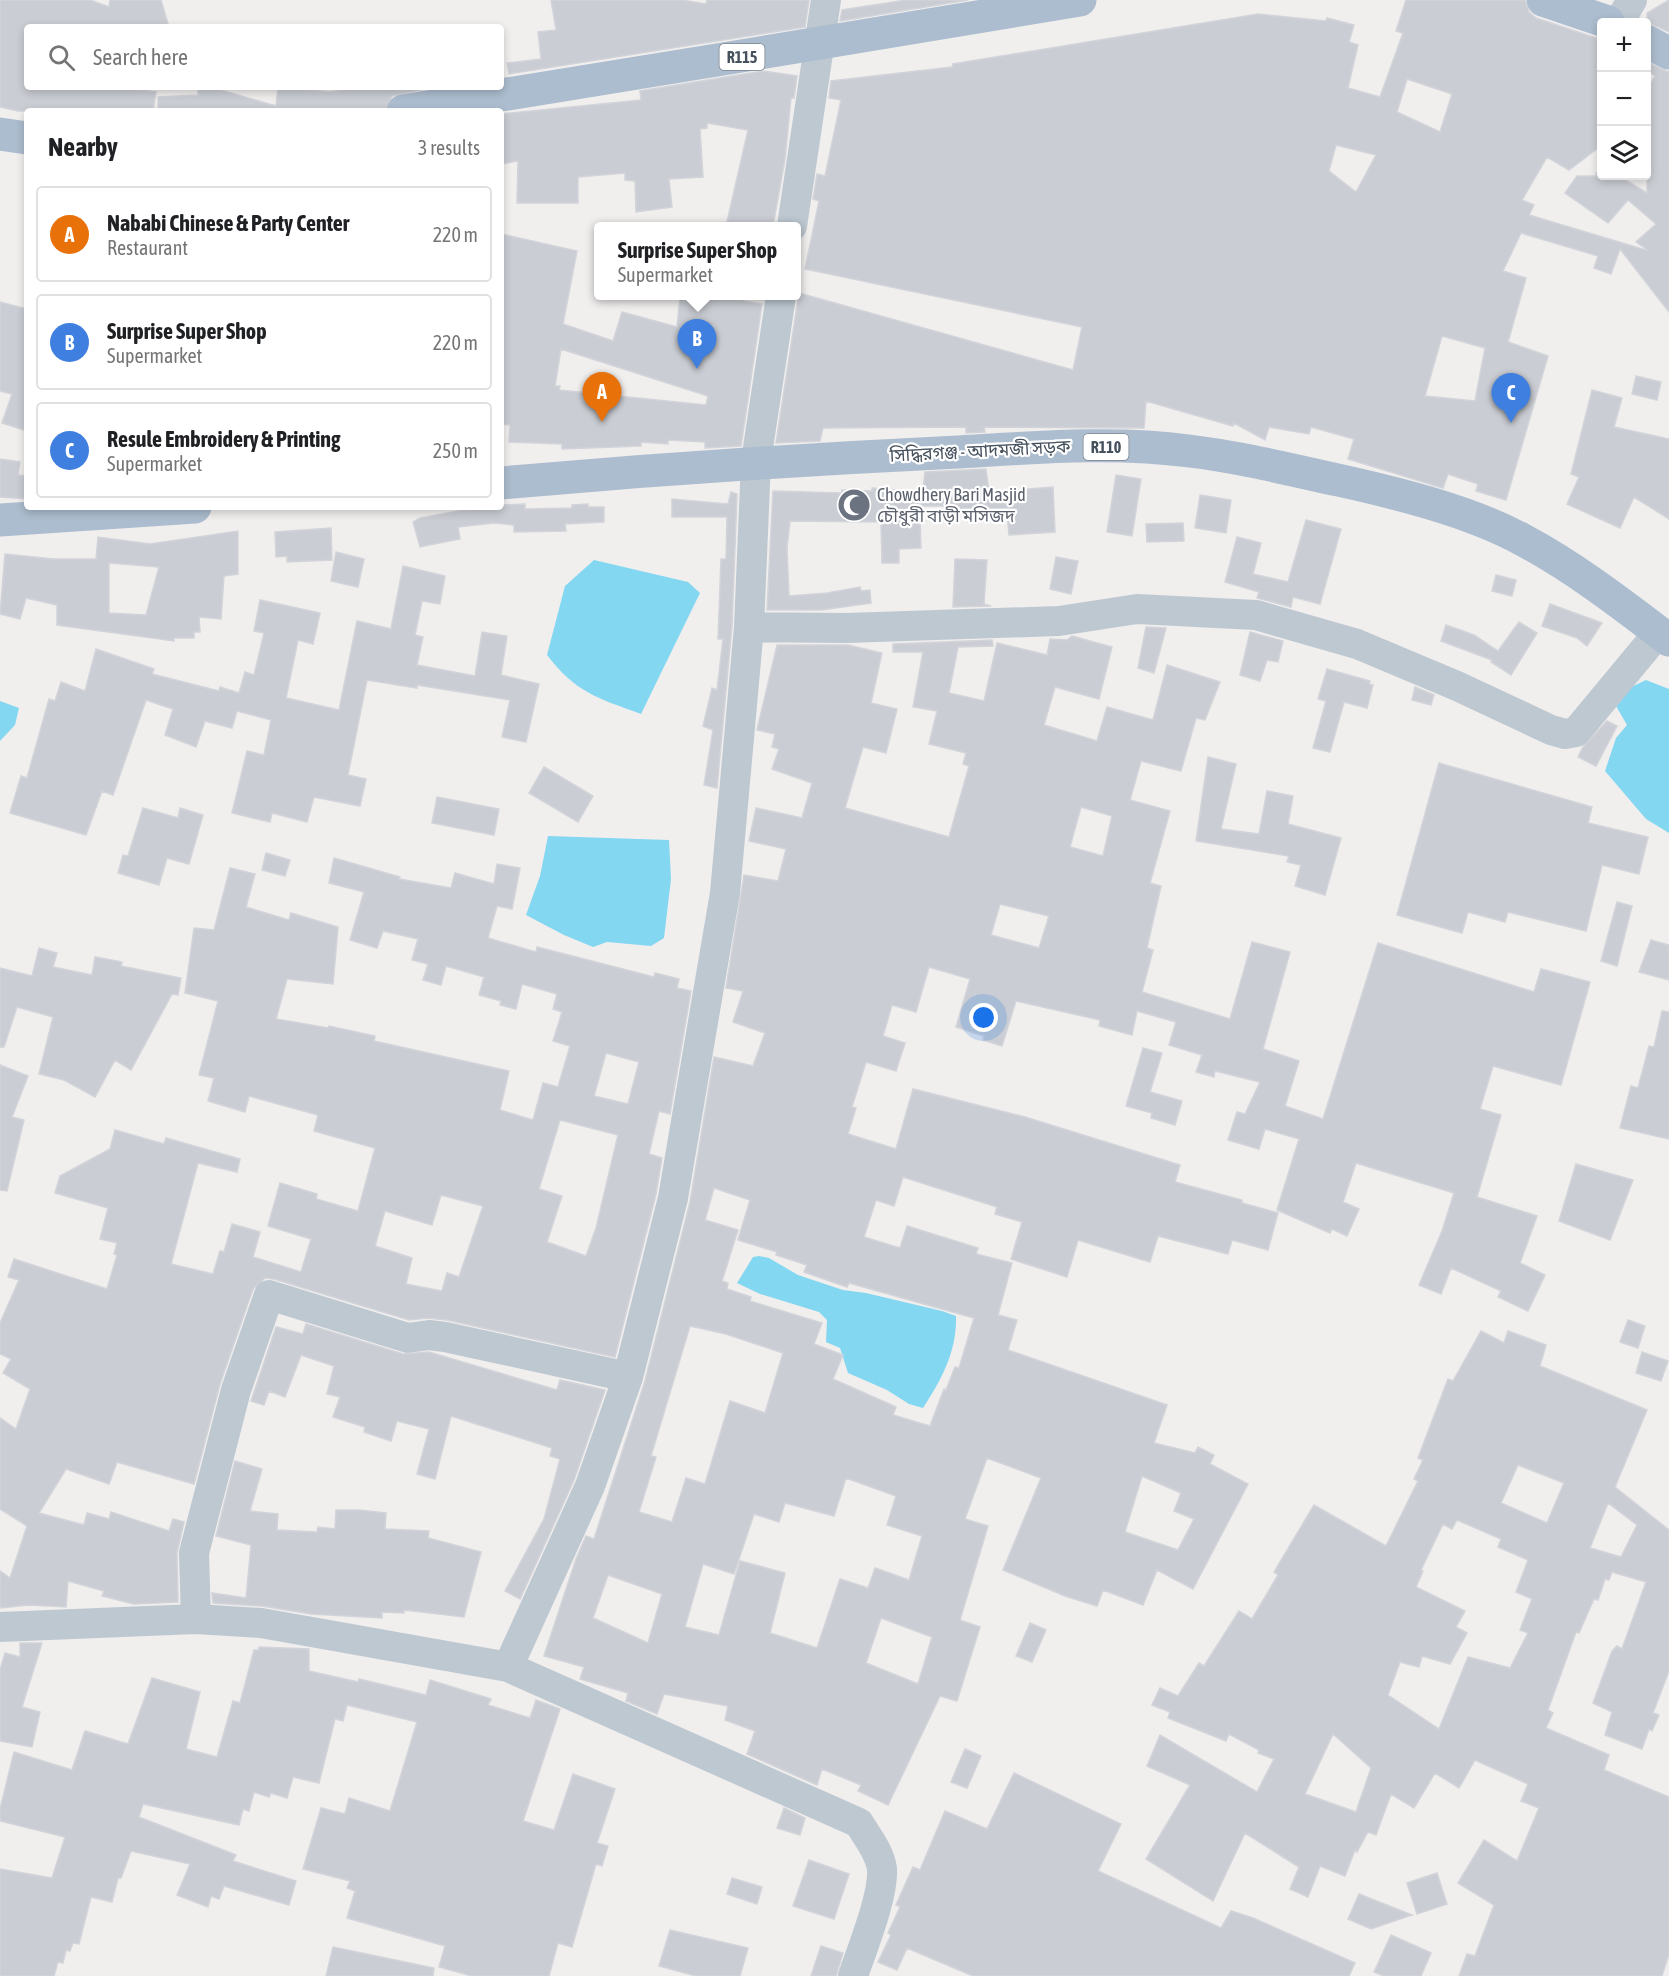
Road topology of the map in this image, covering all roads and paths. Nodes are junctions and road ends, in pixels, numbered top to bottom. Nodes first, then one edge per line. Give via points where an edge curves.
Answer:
1 (826, 0) edge
2 (1080, 0) edge
3 (1543, 0) edge
4 (1632, 0) edge
5 (1597, 18) edge
6 (1621, 18) edge
7 (1651, 43) edge
8 (820, 45) junction
9 (1669, 53) edge
10 (422, 108) edge
11 (0, 134) edge
12 (24, 138) edge
13 (793, 222) edge
14 (780, 300) edge
15 (756, 461) junction
16 (504, 483) edge
17 (150, 510) edge
18 (0, 520) edge
19 (749, 627) junction
20 (1664, 636) edge
21 (628, 1377) junction
22 (196, 1618) junction
23 (0, 1627) edge
24 (508, 1666) junction
25 (853, 1976) edge

1 - 8 street
2 - 8 main road, R115
3 - 5 main road
4 - 6 street
7 - 9 main road
8 - 10 main road, R115
8 - 13 street
11 - 12 main road
14 - 15 street
15 - 16 main road, সিদ্ধিরগঞ্জ - আদমজী সড়ক / R110
15 - 19 street
15 - 20 main road, সিদ্ধিরগঞ্জ - আদমজী সড়ক / R110 via 1071,446 1186,450 1244,459 1417,499 1522,539
17 - 18 main road
19 - 20 street via 1059,621 1137,609 1256,615 1357,644 1565,734 1576,732
19 - 21 street via 725,893 673,1198
21 - 22 street via 445,1336 408,1338 268,1295 236,1390 194,1553
21 - 24 street via 590,1486
22 - 23 street
22 - 24 street via 261,1623
24 - 25 street via 859,1823 878,1853 882,1868 881,1884

